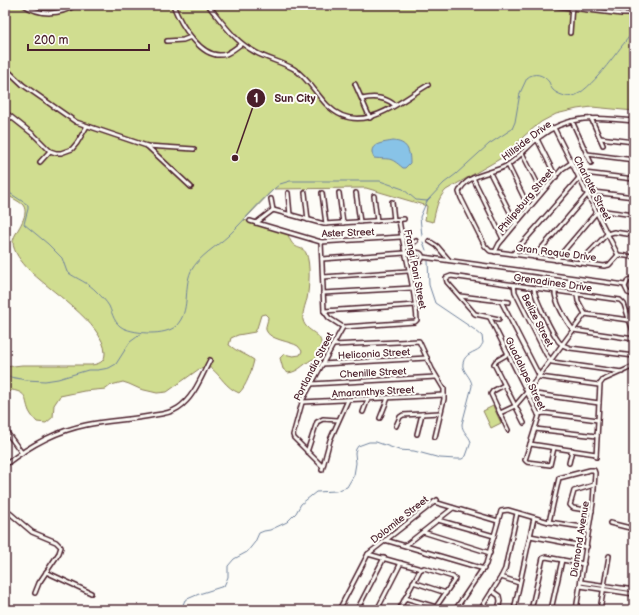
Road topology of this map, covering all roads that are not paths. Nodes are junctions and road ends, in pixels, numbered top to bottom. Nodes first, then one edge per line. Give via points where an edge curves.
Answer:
1 (24, 5) edge
2 (76, 5) edge
3 (174, 5) edge
4 (208, 5) edge
5 (547, 5) edge
6 (599, 5) edge
7 (572, 7) edge
8 (634, 8) edge
9 (634, 14) edge
10 (570, 33) dead end
11 (191, 37) junction
12 (167, 41) dead end
13 (242, 44) junction
14 (5, 68) edge
15 (355, 84) dead end
16 (428, 85) dead end
17 (362, 99) junction
18 (395, 105) junction
19 (5, 112) edge
20 (370, 118) junction
21 (591, 118) junction
22 (572, 121) junction
23 (634, 121) edge
24 (87, 126) junction
25 (554, 128) junction
26 (600, 138) junction
27 (537, 139) junction
28 (634, 142) edge
29 (603, 145) dead end
30 (147, 146) junction
31 (194, 149) dead end
32 (50, 151) junction
33 (522, 153) junction
34 (587, 154) junction
35 (634, 160) edge
36 (40, 162) dead end
37 (571, 163) junction
38 (591, 163) dead end
39 (508, 165) junction
40 (576, 172) junction
41 (490, 173) junction
42 (556, 176) junction
43 (473, 178) junction
44 (579, 178) junction
45 (634, 179) edge
46 (191, 187) dead end
47 (585, 191) junction
48 (542, 192) junction
49 (288, 193) dead end
50 (305, 193) dead end
51 (322, 193) dead end
52 (339, 193) dead end
53 (356, 193) dead end
54 (587, 195) junction
55 (374, 196) dead end
56 (634, 197) edge
57 (271, 199) dead end
58 (392, 202) dead end
59 (529, 208) junction
60 (273, 210) junction
61 (596, 213) junction
62 (290, 215) junction
63 (634, 215) edge
64 (404, 219) dead end
65 (308, 220) junction
66 (394, 220) junction
67 (399, 220) junction
68 (250, 221) dead end
69 (377, 221) junction
70 (360, 222) junction
71 (256, 223) junction
72 (343, 223) junction
73 (326, 224) junction
74 (516, 224) junction
75 (607, 234) junction
76 (634, 235) edge
77 (401, 237) junction
78 (503, 239) junction
79 (430, 240) dead end
80 (416, 241) dead end
81 (321, 242) junction
82 (404, 252) junction
83 (495, 252) junction
84 (513, 254) junction
85 (618, 255) junction
86 (413, 257) junction
87 (423, 257) junction
88 (534, 257) junction
89 (634, 257) edge
90 (406, 258) junction
91 (322, 259) junction
92 (449, 260) junction
93 (556, 260) junction
94 (579, 263) junction
95 (408, 271) junction
96 (323, 277) junction
97 (634, 278) edge
98 (514, 285) junction
99 (625, 285) junction
100 (413, 288) junction
101 (534, 288) junction
102 (555, 291) junction
103 (323, 293) junction
104 (577, 294) junction
105 (634, 295) edge
106 (460, 296) junction
107 (502, 301) junction
108 (509, 302) dead end
109 (416, 305) junction
110 (324, 311) junction
111 (585, 314) junction
112 (490, 318) junction
113 (634, 318) edge
114 (499, 319) dead end
115 (629, 320) junction
116 (343, 327) junction
117 (573, 330) junction
118 (634, 334) edge
119 (634, 339) edge
120 (333, 345) junction
121 (562, 345) junction
122 (508, 354) junction
123 (634, 356) edge
124 (427, 358) junction
125 (210, 360) dead end
126 (550, 360) junction
127 (322, 364) junction
128 (634, 366) edge
129 (622, 372) junction
130 (539, 376) junction
131 (436, 377) junction
132 (311, 384) junction
133 (504, 385) junction
134 (599, 385) junction
135 (528, 392) junction
136 (444, 395) junction
137 (388, 398) junction
138 (368, 399) junction
139 (348, 400) junction
140 (302, 402) junction
141 (599, 403) junction
142 (515, 406) junction
143 (363, 412) dead end
144 (440, 413) junction
145 (500, 413) junction
146 (422, 414) junction
147 (538, 414) junction
148 (380, 418) dead end
149 (338, 420) junction
150 (598, 420) junction
151 (524, 423) dead end
152 (396, 426) dead end
153 (536, 429) junction
154 (5, 430) edge
155 (508, 430) dead end
156 (417, 434) dead end
157 (597, 436) junction
158 (435, 437) dead end
159 (530, 444) junction
160 (554, 448) junction
161 (572, 450) junction
162 (307, 452) junction
163 (22, 453) junction
164 (569, 463) dead end
165 (5, 465) edge
166 (594, 486) junction
167 (437, 500) dead end
168 (434, 502) junction
169 (453, 508) junction
170 (5, 509) edge
171 (592, 511) junction
172 (517, 513) junction
173 (534, 518) junction
174 (438, 520) junction
175 (498, 521) junction
176 (549, 522) junction
177 (610, 523) dead end
178 (590, 528) junction
179 (634, 529) edge
180 (423, 532) junction
181 (494, 536) junction
182 (530, 536) junction
183 (385, 540) junction
184 (406, 546) junction
185 (587, 547) junction
186 (490, 553) junction
187 (368, 554) junction
188 (609, 556) dead end
189 (384, 558) junction
190 (562, 560) junction
191 (401, 563) junction
192 (584, 564) junction
193 (422, 569) junction
194 (484, 569) junction
195 (46, 572) junction
196 (501, 578) junction
197 (413, 582) junction
198 (519, 583) junction
199 (581, 584) junction
200 (604, 588) junction
201 (634, 590) edge
202 (492, 591) junction
203 (627, 591) junction
204 (446, 592) junction
205 (35, 593) dead end
206 (91, 593) dead end
207 (634, 594) edge
208 (405, 598) junction
209 (435, 609) edge
210 (347, 610) edge
211 (357, 610) edge
212 (377, 610) edge
213 (399, 610) edge
214 (455, 610) edge
215 (480, 610) edge
216 (498, 610) edge
217 (514, 610) edge
218 (531, 610) edge
219 (551, 610) edge
220 (576, 610) edge
221 (600, 610) edge

1 - 2 street via 35,11 48,13 62,12
3 - 11 street
4 - 13 street
5 - 7 street
6 - 8 street
7 - 9 street
7 - 10 street
11 - 12 street
11 - 13 street via 202,48 215,54 226,54
13 - 20 street via 254,52 296,70 335,112 350,118
14 - 24 street via 40,98
15 - 17 street
16 - 18 street
17 - 18 street via 378,97
17 - 20 street
18 - 20 street
19 - 32 street
21 - 22 street, Hillside Drive
21 - 23 street, Hillside Drive
21 - 26 street
22 - 25 street, Hillside Drive
22 - 34 street
24 - 30 street
24 - 32 street via 72,149 61,153
25 - 27 street, Hillside Drive
25 - 37 street, Charlotte Street
26 - 28 street
26 - 29 street
27 - 33 street, Hillside Drive
27 - 42 street
30 - 31 street
30 - 46 street
32 - 36 street
33 - 39 street, Hillside Drive
33 - 48 street
34 - 35 street
34 - 38 street
37 - 40 street, Charlotte Street
37 - 42 street, Philipsburg Street
39 - 41 street, Hillside Drive
39 - 59 street
40 - 44 street, Charlotte Street
40 - 45 street
41 - 43 street, Hillside Drive
41 - 74 street
42 - 48 street, Philipsburg Street
43 - 78 street
43 - 83 street via 460,189 460,196 485,246
44 - 47 street, Charlotte Street
44 - 84 street
47 - 54 street, Charlotte Street
47 - 56 street
48 - 59 street, Philipsburg Street
49 - 62 street
50 - 65 street
51 - 73 street
52 - 72 street
53 - 70 street
54 - 61 street, Charlotte Street
54 - 88 street
55 - 69 street
57 - 60 street
58 - 66 street
59 - 74 street, Philipsburg Street
60 - 62 street
60 - 71 street
61 - 63 street
61 - 75 street, Charlotte Street
61 - 93 street
62 - 65 street
64 - 67 street
65 - 73 street
66 - 67 street
66 - 69 street
67 - 77 street, Frangi Pani Street
68 - 71 street, Aster Street
69 - 70 street
70 - 72 street
71 - 81 street, Aster Street
72 - 73 street
74 - 78 street, Philipsburg Street
75 - 76 street via 614,232
75 - 85 street, Charlotte Street
75 - 94 street
77 - 81 street, Aster Street
77 - 82 street, Frangi Pani Street
78 - 83 street, Philipsburg Street
79 - 92 street
80 - 82 street
81 - 91 street
82 - 90 street, Frangi Pani Street
82 - 91 street
83 - 84 street, Gran Roque Drive
84 - 88 street, Gran Roque Drive
85 - 89 street
85 - 94 street, Gran Roque Drive via 606,266
86 - 87 street via 417,262
86 - 87 street via 419,252
86 - 90 street
87 - 92 street
88 - 93 street, Gran Roque Drive
90 - 95 street, Frangi Pani Street
91 - 96 street
92 - 99 street
93 - 94 street, Gran Roque Drive
95 - 96 street
95 - 100 street, Frangi Pani Street
96 - 103 street
97 - 99 street via 629,279
98 - 101 street, Grenadines Drive
98 - 106 street, Grenadines Drive via 451,276 446,278
98 - 126 street, Belize Street via 515,292
99 - 105 street via 627,292
100 - 103 street
100 - 109 street, Frangi Pani Street
101 - 102 street, Grenadines Drive
101 - 121 street via 536,297
102 - 104 street, Grenadines Drive
102 - 117 street via 554,296
103 - 110 street
104 - 111 street
104 - 115 street, Grenadines Drive via 622,301
106 - 107 street
106 - 112 street via 476,315
107 - 108 street
107 - 130 street
109 - 110 street
109 - 116 street, Frangi Pani Street via 416,322
110 - 116 street via 329,318
111 - 115 street
111 - 117 street
112 - 114 street
112 - 122 street, Guadalupe Street
113 - 115 street
115 - 118 street, Grenadines Drive
116 - 120 street, Portlandia Street
117 - 119 street
117 - 121 street
120 - 124 street via 419,341
120 - 127 street, Portlandia Street
121 - 123 street
121 - 126 street
122 - 133 street via 494,363
122 - 135 street, Guadalupe Street
124 - 127 street, Heliconia Street
124 - 131 street
125 - 163 street via 189,397 177,409 143,418 86,425 49,436
126 - 129 street, Belize Street
126 - 130 street
127 - 132 street, Portlandia Street
128 - 129 street
129 - 134 street via 602,381
130 - 134 street
130 - 135 street
131 - 132 street, Chenille Street
131 - 136 street via 443,386
132 - 140 street, Portlandia Street
133 - 142 street
133 - 145 street via 491,392
134 - 141 street
135 - 141 street
135 - 142 street
135 - 147 street, Guadalupe Street
136 - 137 street, Amaranthys Street
136 - 144 street
137 - 138 street, Amaranthys Street
137 - 148 street
138 - 139 street, Amaranthys Street
138 - 143 street
139 - 140 street, Amaranthys Street
139 - 149 street
140 - 162 street, Portlandia Street via 293,436
141 - 150 street
142 - 145 street
142 - 151 street
144 - 146 street
144 - 158 street
145 - 155 street
146 - 152 street via 402,415
146 - 156 street
147 - 150 street
147 - 153 street, Guadalupe Street
149 - 162 street via 317,422
149 - 162 street via 322,468
150 - 157 street
153 - 157 street
153 - 159 street, Guadalupe Street
154 - 163 street
157 - 161 street via 596,455
159 - 160 street
159 - 160 street, Guadalupe Street via 527,462 550,465
160 - 161 street
161 - 164 street
163 - 165 street
166 - 171 street, Diamond Avenue
166 - 171 street via 574,491 570,505 573,508
166 - 176 street, Diamond Avenue via 594,470 559,478
167 - 168 street, Dolomite Street
168 - 169 street
168 - 183 street, Dolomite Street
169 - 174 street
169 - 175 street
170 - 195 street via 32,532 61,547
171 - 178 street, Diamond Avenue
172 - 173 street
172 - 175 street via 501,511
172 - 196 street
173 - 176 street
173 - 182 street
174 - 180 street
174 - 181 street
175 - 181 street
176 - 178 street
177 - 179 street
178 - 185 street, Diamond Avenue
180 - 184 street
180 - 186 street
181 - 186 street
182 - 185 street
182 - 198 street
183 - 184 street
183 - 187 street, Dolomite Street
184 - 194 street
185 - 192 street, Diamond Avenue
186 - 194 street
187 - 189 street
187 - 210 street, Dolomite Street via 340,608
188 - 200 street
189 - 191 street
189 - 211 street
190 - 192 street
190 - 218 street via 543,558
190 - 219 street
191 - 193 street
191 - 212 street
192 - 199 street, Diamond Avenue
193 - 197 street
193 - 204 street via 453,577 455,579
194 - 214 street
195 - 205 street
195 - 206 street
196 - 198 street
196 - 202 street
197 - 204 street
197 - 208 street
198 - 217 street
199 - 200 street
199 - 220 street, Diamond Avenue
200 - 203 street
200 - 221 street
201 - 203 street
202 - 215 street
202 - 216 street via 500,598
203 - 207 street
204 - 209 street
208 - 209 street
208 - 213 street

